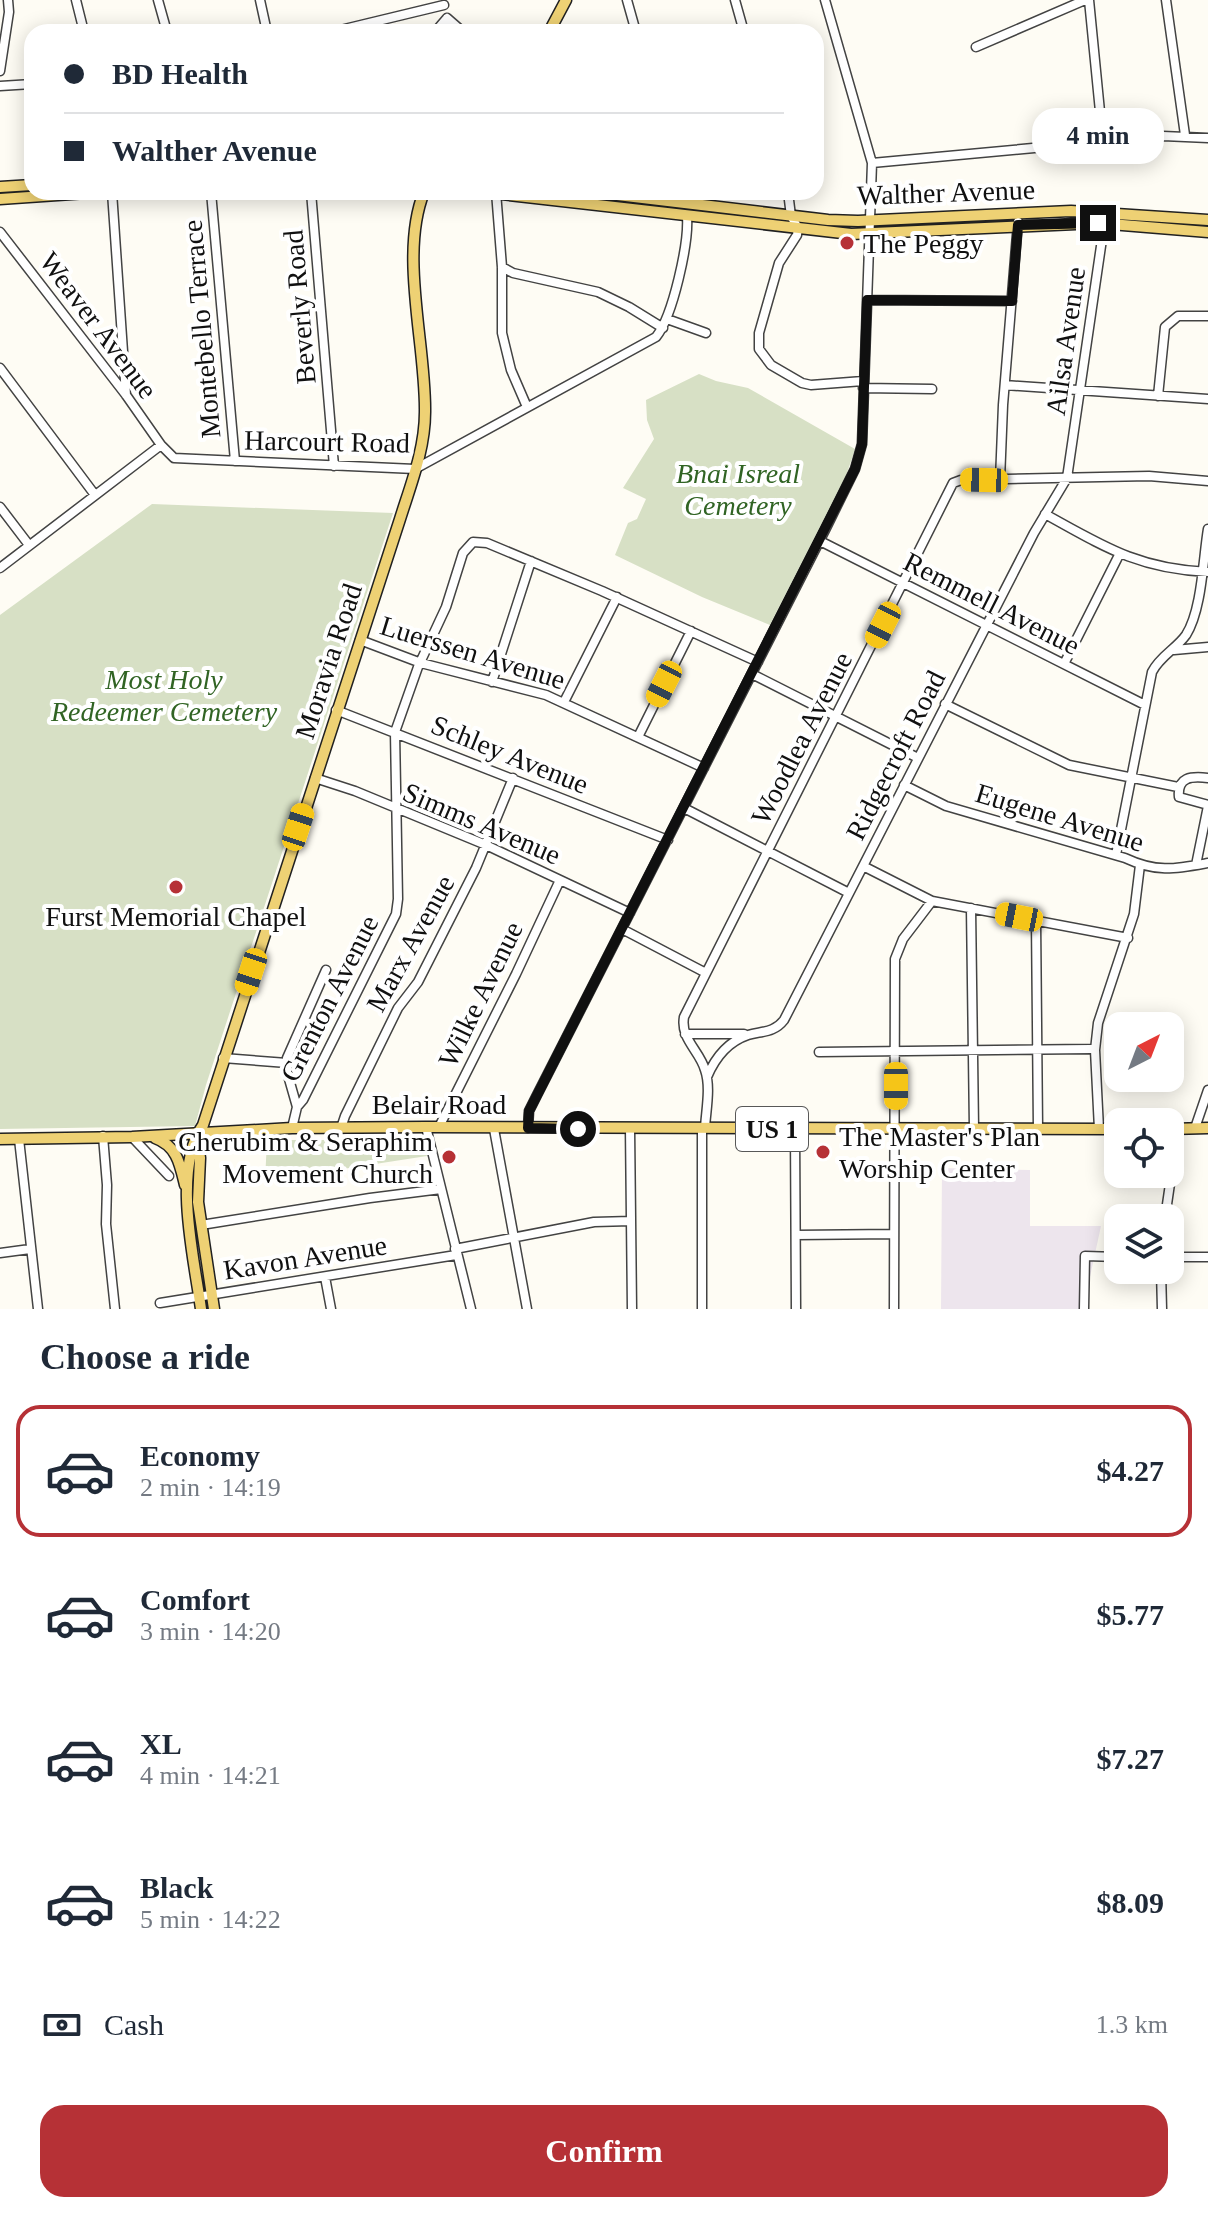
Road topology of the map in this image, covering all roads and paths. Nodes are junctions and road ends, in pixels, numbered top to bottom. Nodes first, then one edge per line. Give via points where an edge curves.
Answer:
1 (8, 0) edge
2 (76, 0) edge
3 (158, 0) edge
4 (260, 0) edge
5 (566, 0) edge
6 (627, 0) edge
7 (735, 0) edge
8 (825, 0) edge
9 (1087, 0) edge
10 (1166, 0) edge
11 (444, 3) edge
12 (447, 18) junction
13 (82, 24) edge
14 (165, 24) edge
15 (265, 24) edge
16 (363, 24) edge
17 (442, 24) edge
18 (454, 24) edge
19 (553, 24) edge
20 (634, 24) edge
21 (742, 24) edge
22 (976, 47) dead end
23 (0, 71) edge
24 (24, 84) edge
25 (0, 86) edge
26 (1185, 135) junction
27 (1208, 138) edge
28 (1103, 142) junction
29 (872, 163) junction
30 (24, 186) edge
31 (0, 187) edge
32 (24, 197) edge
33 (0, 199) edge
34 (113, 200) edge
35 (212, 200) edge
36 (312, 200) edge
37 (421, 200) edge
38 (497, 200) edge
39 (554, 200) edge
40 (684, 200) edge
41 (700, 200) edge
42 (789, 200) edge
43 (687, 216) junction
44 (791, 216) junction
45 (1105, 218) junction
46 (869, 220) junction
47 (1018, 220) junction
48 (1208, 220) edge
49 (798, 228) junction
50 (0, 232) edge
51 (1208, 232) edge
52 (868, 233) junction
53 (502, 267) junction
54 (867, 300) junction
55 (1012, 301) junction
56 (1208, 316) edge
57 (665, 324) junction
58 (706, 333) dead end
59 (0, 368) edge
60 (863, 385) junction
61 (1005, 385) junction
62 (932, 389) dead end
63 (1081, 390) junction
64 (126, 395) junction
65 (1158, 396) junction
66 (1208, 399) edge
67 (527, 407) junction
68 (161, 445) junction
69 (235, 461) junction
70 (334, 466) junction
71 (415, 469) junction
72 (1067, 478) junction
73 (1000, 480) junction
74 (1208, 481) edge
75 (95, 495) junction
76 (0, 507) edge
77 (1045, 514) junction
78 (1208, 529) edge
79 (820, 541) junction
80 (29, 545) junction
81 (1119, 555) junction
82 (531, 561) junction
83 (0, 568) edge
84 (1205, 572) edge
85 (904, 583) junction
86 (617, 597) junction
87 (986, 625) junction
88 (691, 631) junction
89 (360, 640) junction
90 (1208, 647) edge
91 (1173, 650) junction
92 (758, 662) junction
93 (421, 663) junction
94 (1064, 664) junction
95 (752, 674) junction
96 (492, 682) junction
97 (564, 702) junction
98 (945, 704) junction
99 (1145, 705) junction
100 (336, 710) junction
101 (837, 717) junction
102 (395, 732) junction
103 (638, 737) junction
104 (918, 758) junction
105 (704, 768) junction
106 (1132, 777) junction
107 (315, 778) junction
108 (513, 778) junction
109 (1208, 778) edge
110 (904, 785) junction
111 (1178, 787) junction
112 (1208, 806) edge
113 (684, 808) junction
114 (395, 809) junction
115 (668, 840) junction
116 (486, 845) junction
117 (767, 851) junction
118 (1116, 855) junction
119 (1208, 863) edge
120 (1140, 865) junction
121 (1196, 865) junction
122 (863, 866) junction
123 (560, 880) junction
124 (849, 893) junction
125 (932, 901) junction
126 (971, 908) junction
127 (630, 913) junction
128 (1036, 920) junction
129 (622, 929) junction
130 (1128, 938) junction
131 (326, 970) dead end
132 (706, 973) junction
133 (685, 1034) junction
134 (749, 1034) junction
135 (1091, 1049) dead end
136 (972, 1050) junction
137 (1037, 1050) junction
138 (895, 1051) junction
139 (819, 1052) dead end
140 (223, 1058) junction
141 (287, 1063) junction
142 (707, 1077) junction
143 (1208, 1090) edge
144 (297, 1107) junction
145 (426, 1127) junction
146 (439, 1127) junction
147 (292, 1128) junction
148 (341, 1128) junction
149 (528, 1128) junction
150 (630, 1128) junction
151 (704, 1128) junction
152 (1195, 1128) junction
153 (1208, 1128) edge
154 (494, 1129) junction
155 (795, 1129) junction
156 (896, 1129) junction
157 (974, 1129) junction
158 (1038, 1129) junction
159 (1099, 1129) junction
160 (1104, 1129) edge
161 (1184, 1129) edge
162 (197, 1133) junction
163 (103, 1136) junction
164 (149, 1136) junction
165 (132, 1137) junction
166 (0, 1139) edge
167 (19, 1139) junction
168 (169, 1176) dead end
169 (441, 1189) junction
170 (187, 1193) junction
171 (631, 1221) junction
172 (201, 1225) junction
173 (894, 1234) junction
174 (796, 1235) junction
175 (514, 1238) junction
176 (30, 1249) junction
177 (456, 1252) junction
178 (0, 1253) edge
179 (1104, 1257) edge
180 (1184, 1257) edge
181 (1208, 1257) edge
182 (325, 1277) junction
183 (1161, 1284) edge
184 (212, 1295) junction
185 (199, 1297) junction
186 (160, 1303) dead end
187 (38, 1309) edge
188 (115, 1309) edge
189 (201, 1309) edge
190 (214, 1309) edge
191 (331, 1309) edge
192 (471, 1309) edge
193 (527, 1309) edge
194 (632, 1309) edge
195 (702, 1309) edge
196 (796, 1309) edge
197 (894, 1309) edge
198 (1084, 1309) edge
199 (1162, 1309) edge

1 - 23 street
2 - 13 street
3 - 14 street
4 - 15 street
5 - 19 main road
6 - 20 street
7 - 21 street
8 - 29 street
9 - 22 street
9 - 28 street
10 - 26 street
11 - 12 street
11 - 16 street
12 - 17 street
12 - 18 street
24 - 25 street
26 - 27 street
26 - 28 street
28 - 29 street
29 - 46 street
30 - 31 main road
32 - 33 main road
34 - 64 street
35 - 69 street, Montebello Terrace
36 - 70 street, Beverly Road
37 - 71 main road, Moravia Road via 413,251 425,415
38 - 53 street
39 - 43 main road, Walther Avenue
40 - 43 main road
41 - 44 main road, Walther Avenue
42 - 44 street
43 - 49 main road, Walther Avenue
43 - 57 street
44 - 46 main road, Walther Avenue
44 - 49 street
45 - 47 main road, Walther Avenue
45 - 48 main road, Walther Avenue
45 - 51 main road, Walther Avenue
45 - 63 street, Ailsa Avenue
46 - 47 main road, Walther Avenue
46 - 52 street
47 - 52 main road, Walther Avenue
47 - 55 street
49 - 52 main road, Walther Avenue
49 - 60 street via 776,272 759,349 771,365 802,383
50 - 64 street, Weaver Avenue
52 - 54 street
53 - 57 street via 598,292
53 - 67 street via 504,344
54 - 55 street
54 - 60 street
55 - 61 street
56 - 65 street via 1178,316 1165,327
57 - 58 street
57 - 67 street, Harcourt Road via 656,337
59 - 75 street
60 - 62 street
60 - 79 street via 859,458
61 - 63 street
61 - 73 street
63 - 65 street
63 - 72 street, Ailsa Avenue
64 - 68 street, Weaver Avenue
65 - 66 street
67 - 71 street, Harcourt Road
68 - 69 street, Harcourt Road via 178,459
68 - 75 street
69 - 70 street, Harcourt Road
70 - 71 street, Harcourt Road
71 - 89 main road, Moravia Road
72 - 73 street
72 - 74 street
72 - 77 street, Ridgecroft Road
73 - 85 street, Woodlea Avenue via 953,483
75 - 80 street
76 - 80 street
77 - 81 street
77 - 87 street, Ridgecroft Road
78 - 84 street
79 - 85 street, Remmell Avenue
79 - 92 street
80 - 83 street
81 - 84 street
81 - 94 street
82 - 86 street
82 - 93 street, Grenton Avenue via 473,542 463,553
82 - 96 street
84 - 91 street via 1191,625
85 - 87 street, Remmell Avenue
85 - 101 street, Woodlea Avenue
86 - 88 street
86 - 97 street
87 - 94 street, Remmell Avenue
87 - 98 street, Ridgecroft Road
88 - 92 street
88 - 103 street
89 - 93 street, Luerssen Avenue
89 - 100 main road, Moravia Road
90 - 91 street
91 - 99 street via 1152,672
92 - 95 street
93 - 96 street, Luerssen Avenue
93 - 102 street, Grenton Avenue
94 - 99 street, Remmell Avenue
95 - 101 street
95 - 105 street
96 - 97 street, Luerssen Avenue
97 - 103 street, Luerssen Avenue
98 - 104 street, Ridgecroft Road
98 - 106 street via 1062,763
99 - 106 street
100 - 102 street, Schley Avenue
100 - 107 main road, Moravia Road
101 - 104 street
101 - 117 street, Woodlea Avenue
102 - 108 street, Schley Avenue
102 - 114 street, Grenton Avenue
103 - 105 street, Luerssen Avenue
104 - 110 street, Ridgecroft Road
105 - 113 street
106 - 111 street
106 - 118 street
107 - 114 street, Simms Avenue
107 - 140 main road, Moravia Road
108 - 115 street, Schley Avenue
108 - 116 street, Marx Avenue
109 - 111 street via 1191,777
110 - 118 street, Eugene Avenue via 946,806
110 - 122 street, Ridgecroft Road
111 - 112 street via 1179,797
112 - 121 street
113 - 115 street
113 - 117 street
114 - 116 street, Simms Avenue
114 - 144 street, Grenton Avenue via 396,914
115 - 127 street
116 - 123 street, Simms Avenue
116 - 148 street, Marx Avenue
117 - 124 street
117 - 132 street, Woodlea Avenue
118 - 120 street, Eugene Avenue
119 - 121 street, Eugene Avenue
120 - 121 street, Eugene Avenue via 1163,870
120 - 130 street
122 - 124 street, Ridgecroft Road
122 - 125 street
123 - 127 street, Simms Avenue
123 - 146 street, Wilke Avenue
124 - 134 street, Ridgecroft Road via 781,1025
125 - 126 street
125 - 138 street via 896,954
126 - 128 street
126 - 136 street
127 - 129 street
128 - 130 street
128 - 137 street
129 - 132 street
129 - 149 street via 529,1111
130 - 159 street via 1098,1023
131 - 141 street
132 - 133 street, Woodlea Avenue via 684,1017
133 - 134 street, Ridgecroft Road
133 - 142 street
134 - 142 street, Ridgecroft Road via 723,1051
135 - 137 street
136 - 137 street
136 - 138 street
136 - 157 street
137 - 158 street
138 - 139 street
138 - 156 street
140 - 141 street
140 - 162 main road, Moravia Road
141 - 144 street
142 - 151 street
143 - 152 street
144 - 147 street
145 - 146 main road, Belair Road / US 1
145 - 148 main road, Belair Road / US 1
145 - 169 street
146 - 154 main road, Belair Road / US 1
147 - 148 main road, Belair Road / US 1
147 - 162 main road, Belair Road / US 1
149 - 150 main road, Belair Road / US 1
149 - 154 main road, Belair Road / US 1
150 - 151 main road, Belair Road / US 1
150 - 171 street
151 - 155 main road, Belair Road / US 1
151 - 195 street
152 - 153 main road
152 - 161 main road
154 - 175 street
155 - 156 main road, Belair Road / US 1
155 - 174 street
156 - 157 main road, Belair Road / US 1
156 - 173 street
157 - 158 main road, Belair Road / US 1
158 - 159 main road, Belair Road / US 1
159 - 160 main road, Belair Road / US 1
162 - 164 main road, Belair Road / US 1
162 - 170 main road, Moravia Road
162 - 172 main road, Moravia Road
163 - 165 main road, Belair Road / US 1
163 - 167 main road, Belair Road / US 1
163 - 188 street
164 - 165 main road, Belair Road / US 1
164 - 170 main road via 178,1157
165 - 168 street
166 - 167 main road, Belair Road / US 1
167 - 176 street
169 - 172 street
169 - 177 street
170 - 185 main road, Moravia Road
171 - 175 street, Kavon Avenue via 594,1222
171 - 194 street
172 - 184 main road, Moravia Road
173 - 174 street
173 - 197 street
174 - 196 street
175 - 177 street, Kavon Avenue
175 - 193 street
176 - 178 street
176 - 187 street
177 - 182 street, Kavon Avenue
177 - 192 street
179 - 198 street via 1085,1256
180 - 181 street
182 - 184 street, Kavon Avenue
182 - 191 street
183 - 199 street
184 - 185 street, Kavon Avenue
184 - 190 main road, Moravia Road
185 - 186 street, Kavon Avenue
185 - 189 main road, Moravia Road

